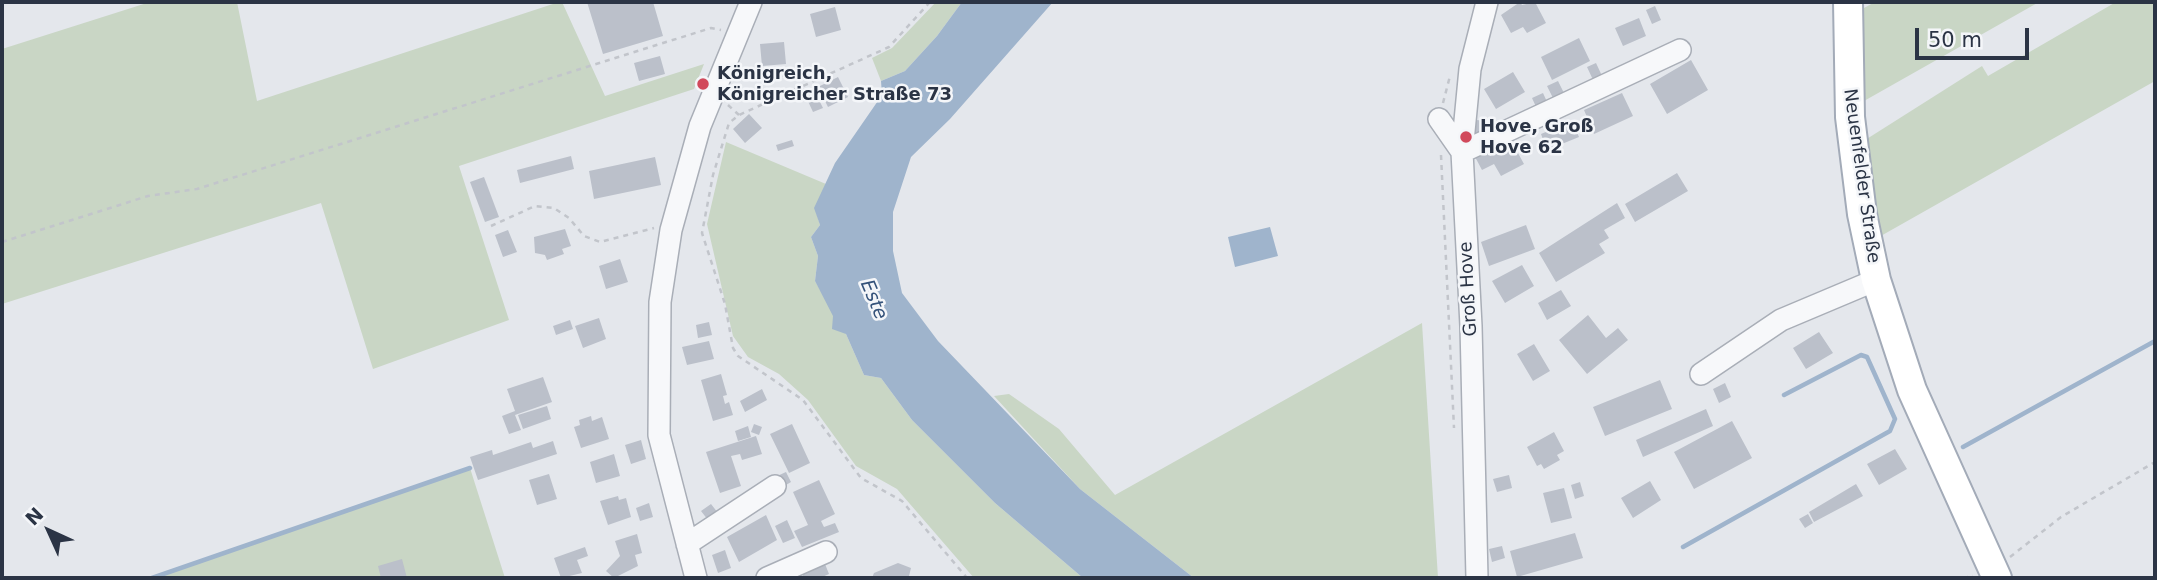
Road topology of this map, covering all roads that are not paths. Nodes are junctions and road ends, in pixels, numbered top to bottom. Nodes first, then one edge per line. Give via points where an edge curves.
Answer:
1 (751, 2) edge
2 (1487, 2) edge
3 (1848, 2) edge
4 (1679, 50) dead end
5 (1439, 119) dead end
6 (1462, 152) junction
7 (1876, 280) junction
8 (1701, 374) dead end
9 (775, 486) dead end
10 (687, 544) junction
11 (826, 552) dead end
12 (1995, 573) edge
13 (696, 578) edge
14 (767, 578) edge
15 (1477, 578) edge

1 - 10 street via 700,126 671,230 660,302 659,435
2 - 6 street, Groß Hove via 1470,69
3 - 7 main road, Neuenfelder Straße via 1850,117
4 - 6 street
5 - 6 street
6 - 15 street, Groß Hove
7 - 8 street via 1781,320
7 - 12 main road, Neuenfelder Straße via 1912,390
9 - 10 street
10 - 13 street
11 - 14 street

